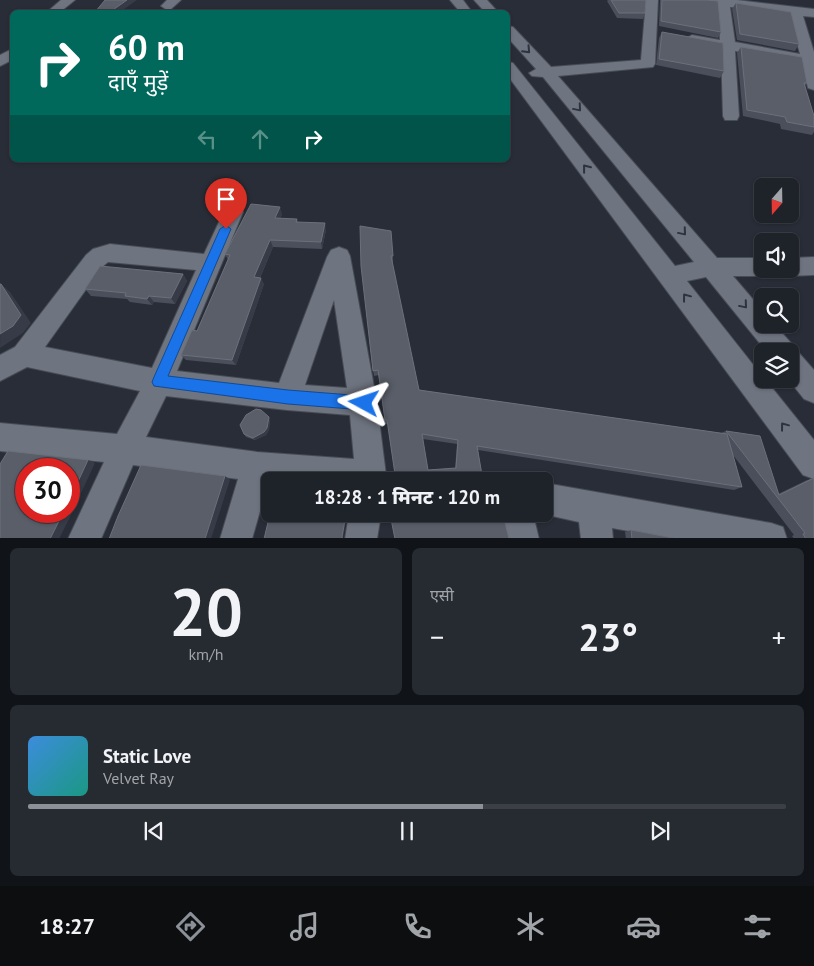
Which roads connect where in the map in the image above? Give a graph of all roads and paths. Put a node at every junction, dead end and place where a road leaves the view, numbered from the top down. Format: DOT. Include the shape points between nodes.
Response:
graph roads {
  1 [pos="69,0"];
  2 [pos="81,0"];
  3 [pos="456,0"];
  4 [pos="480,0"];
  5 [pos="652,0"];
  6 [pos="706,0"];
  7 [pos="723,2"];
  8 [pos="56,10"];
  9 [pos="70,10"];
  10 [pos="464,10"];
  11 [pos="490,10"];
  12 [pos="795,11"];
  13 [pos="814,13"];
  14 [pos="510,32"];
  15 [pos="680,36"];
  16 [pos="728,45"];
  17 [pos="812,60"];
  18 [pos="546,71"];
  19 [pos="510,74"];
  20 [pos="814,85"];
  21 [pos="731,116"];
  22 [pos="233,212"];
  23 [pos="211,263"];
  24 [pos="814,266"];
  25 [pos="712,267"];
  26 [pos="754,267"];
  27 [pos="799,267"];
  28 [pos="669,276"];
  29 [pos="775,343"];
  30 [pos="24,355"];
  31 [pos="0,369"];
  32 [pos="799,372"];
  33 [pos="159,382"];
  34 [pos="814,390"];
  35 [pos="288,397"];
  36 [pos="364,403"];
  37 [pos="0,437"];
  38 [pos="125,449"];
  39 [pos="814,464"];
  40 [pos="257,467"];
  41 [pos="308,472"];
  42 [pos="370,472"];
  43 [pos="553,503"];
  44 [pos="364,522"];
  45 [pos="518,522"];
  46 [pos="595,524"];
  47 [pos="84,538"];
  48 [pos="236,538"];
  49 [pos="361,538"];
  50 [pos="523,538"];
  51 [pos="771,538"];
  1 -- 8 [label="street"];
  2 -- 9 [label="street"];
  3 -- 10 [label="street"];
  4 -- 11 [label="street"];
  5 -- 18 [label="street" via="656,32 648,64"];
  6 -- 7 [label="street"];
  7 -- 12 [label="street"];
  7 -- 16 [label="street"];
  12 -- 13 [label="street"];
  12 -- 17 [label="street"];
  14 -- 18 [label="street, one-way"];
  15 -- 16 [label="street"];
  16 -- 17 [label="street"];
  16 -- 21 [label="street"];
  17 -- 20 [label="street"];
  18 -- 19 [label="street"];
  18 -- 25 [label="street, one-way"];
  28 -- 19 [label="street, one-way"];
  22 -- 23 [label="street"];
  23 -- 30 [label="street" via="110,253 101,255"];
  23 -- 33 [label="street"];
  24 -- 27 [label="street"];
  25 -- 26 [label="street"];
  25 -- 28 [label="street"];
  25 -- 29 [label="street, one-way"];
  39 -- 28 [label="street, one-way"];
  30 -- 31 [label="street"];
  30 -- 33 [label="street"];
  32 -- 34 [label="street"];
  33 -- 35 [label="street"];
  33 -- 38 [label="street"];
  35 -- 36 [label="street"];
  35 -- 36 [label="street" via="339,256"];
  36 -- 42 [label="street"];
  37 -- 38 [label="street"];
  38 -- 40 [label="street"];
  38 -- 47 [label="street"];
  40 -- 41 [label="street"];
  40 -- 48 [label="street"];
  43 -- 46 [label="street"];
  44 -- 49 [label="street"];
  45 -- 50 [label="street"];
  46 -- 51 [label="street"];
}
